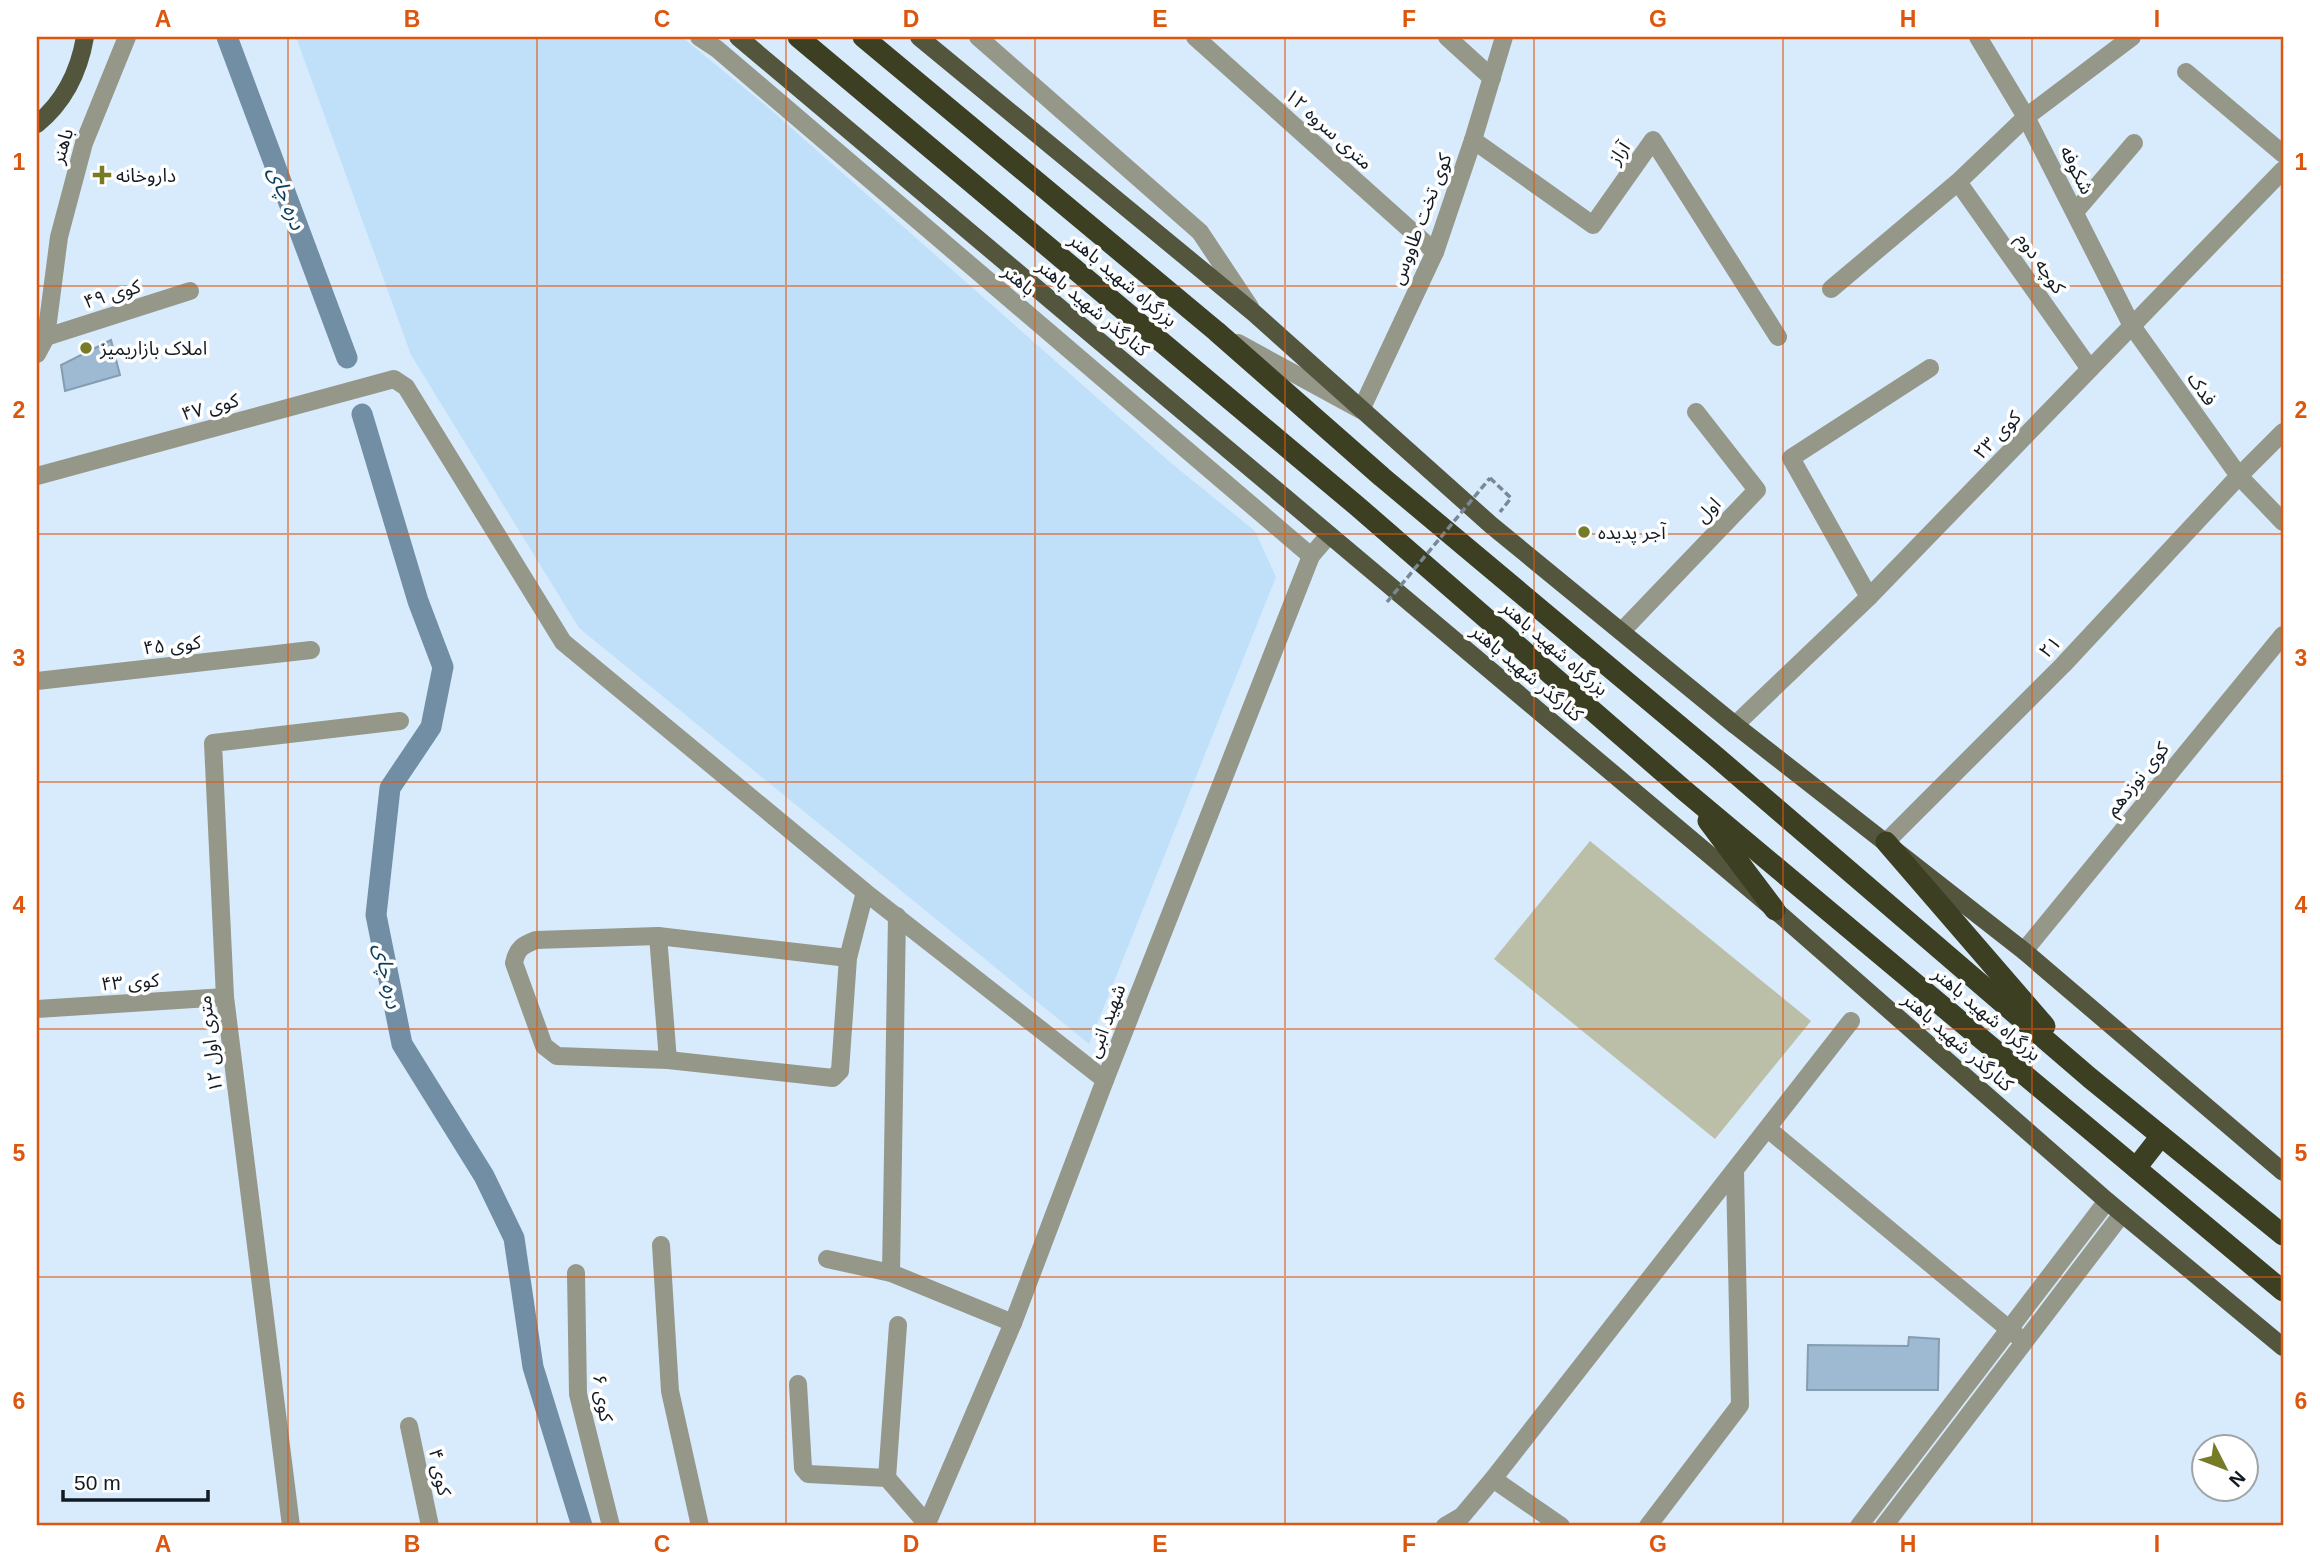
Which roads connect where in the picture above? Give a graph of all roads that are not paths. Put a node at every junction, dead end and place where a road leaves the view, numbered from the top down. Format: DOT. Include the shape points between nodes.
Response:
graph roads {
  1 [pos="85,37"];
  2 [pos="127,37"];
  3 [pos="699,37"];
  4 [pos="738,37"];
  5 [pos="798,37"];
  6 [pos="863,37"];
  7 [pos="919,37"];
  8 [pos="1195,37"];
  9 [pos="1447,37"];
  10 [pos="1504,37"];
  11 [pos="1978,37"];
  12 [pos="2132,37"];
  13 [pos="988,40"];
  14 [pos="2186,72"];
  15 [pos="1492,78"];
  16 [pos="2026,117"];
  17 [pos="37,125"];
  18 [pos="1474,140"];
  19 [pos="2134,143"];
  20 [pos="2283,154"];
  21 [pos="2283,170"];
  22 [pos="1958,182"];
  23 [pos="2074,212"];
  24 [pos="1435,252"];
  25 [pos="1831,289"];
  26 [pos="190,291"];
  27 [pos="1254,313"];
  28 [pos="2132,326"];
  29 [pos="1216,331"];
  30 [pos="46,337"];
  31 [pos="1778,337"];
  32 [pos="37,354"];
  33 [pos="1930,368"];
  34 [pos="2090,369"];
  35 [pos="1361,410"];
  36 [pos="1696,412"];
  37 [pos="2283,432"];
  38 [pos="37,476"];
  39 [pos="2239,476"];
  40 [pos="2283,522"];
  41 [pos="1329,535"];
  42 [pos="1311,556"];
  43 [pos="1868,597"];
  44 [pos="1622,631"];
  45 [pos="2283,635"];
  46 [pos="311,650"];
  47 [pos="37,681"];
  48 [pos="400,721"];
  49 [pos="1735,725"];
  50 [pos="1685,791"];
  51 [pos="1886,842"];
  52 [pos="865,892"];
  53 [pos="1775,910"];
  54 [pos="897,916"];
  55 [pos="659,936"];
  56 [pos="2024,950"];
  57 [pos="848,958"];
  58 [pos="225,996"];
  59 [pos="37,1009"];
  60 [pos="1851,1021"];
  61 [pos="668,1060"];
  62 [pos="2090,1078"];
  63 [pos="1105,1080"];
  64 [pos="1768,1129"];
  65 [pos="2161,1136"];
  66 [pos="2136,1168"];
  67 [pos="1735,1171"];
  68 [pos="2283,1172"];
  69 [pos="2107,1201"];
  70 [pos="2122,1214"];
  71 [pos="2283,1235"];
  72 [pos="661,1245"];
  73 [pos="827,1259"];
  74 [pos="576,1273"];
  75 [pos="891,1273"];
  76 [pos="2283,1291"];
  77 [pos="1013,1323"];
  78 [pos="898,1325"];
  79 [pos="2009,1329"];
  80 [pos="2025,1342"];
  81 [pos="2283,1347"];
  82 [pos="798,1384"];
  83 [pos="409,1426"];
  84 [pos="887,1478"];
  85 [pos="1493,1479"];
  86 [pos="927,1525"];
  87 [pos="291,1526"];
  88 [pos="430,1526"];
  89 [pos="611,1526"];
  90 [pos="700,1526"];
  91 [pos="1445,1526"];
  92 [pos="1561,1526"];
  93 [pos="1648,1526"];
  94 [pos="1859,1526"];
  95 [pos="1884,1526"];
  1 -- 17 [label="main road" via="63,99"];
  2 -- 30 [label="street, باهنر" via="76,170 58,237"];
  3 -- 42 [label="street, باهنر"];
  4 -- 41 [label="main road, کنارگذر شهید باهنر"];
  5 -- 50 [label="highway, بزرگراه شهید باهنر" via="1357,506"];
  6 -- 29 [label="highway, بزرگراه شهید باهنر"];
  7 -- 27 [label="main road"];
  8 -- 24 [label="street, ۱۲ متری سروه"];
  9 -- 15 [label="street"];
  10 -- 15 [label="street, کوی تخت طاووس"];
  11 -- 16 [label="street, شکوفه"];
  12 -- 16 [label="street"];
  13 -- 27 [label="street" via="1200,232"];
  14 -- 20 [label="street"];
  15 -- 18 [label="street, کوی تخت طاووس"];
  16 -- 22 [label="street"];
  16 -- 23 [label="street, شکوفه"];
  18 -- 24 [label="street, کوی تخت طاووس"];
  18 -- 31 [label="street, آراز" via="1593,225 1653,140"];
  19 -- 23 [label="street"];
  21 -- 28 [label="street, کوی ۲۳"];
  22 -- 25 [label="street"];
  22 -- 34 [label="street, کوچه دوم"];
  23 -- 28 [label="street, شکوفه"];
  24 -- 35 [label="street, کوی تخت طاووس"];
  26 -- 30 [label="street, کوی ۴۹"];
  27 -- 35 [label="main road"];
  28 -- 34 [label="street, کوی ۲۳"];
  28 -- 39 [label="street, فدک"];
  29 -- 35 [label="street"];
  29 -- 62 [label="highway, بزرگراه شهید باهنر"];
  30 -- 32 [label="street, باهنر"];
  33 -- 43 [label="street" via="1791,458"];
  34 -- 43 [label="street, کوی ۲۳"];
  35 -- 44 [label="main road" via="1491,525"];
  36 -- 44 [label="street, اول" via="1757,490"];
  37 -- 39 [label="street, ۲۱"];
  38 -- 52 [label="street, کوی ۴۷" via="394,379 406,387 563,642"];
  39 -- 40 [label="street, فدک"];
  39 -- 51 [label="street, ۲۱" via="2063,665"];
  41 -- 42 [label="street, شهید انبی"];
  41 -- 53 [label="main road, کنارگذر شهید باهنر"];
  42 -- 63 [label="street, شهید انبی"];
  43 -- 49 [label="street, کوی ۲۳"];
  44 -- 49 [label="main road"];
  45 -- 56 [label="street, کوی نوزدهم"];
  46 -- 47 [label="street, کوی ۴۵"];
  48 -- 58 [label="street, ۱۲ متری اول" via="213,743"];
  49 -- 51 [label="main road"];
  50 -- 53 [label="highway"];
  50 -- 66 [label="highway, بزرگراه شهید باهنر"];
  51 -- 56 [label="main road"];
  51 -- 62 [label="highway"];
  52 -- 54 [label="street"];
  52 -- 57 [label="street"];
  53 -- 69 [label="main road, کنارگذر شهید باهنر"];
  54 -- 63 [label="street"];
  54 -- 75 [label="street"];
  55 -- 57 [label="street"];
  55 -- 61 [label="street"];
  55 -- 61 [label="street" via="536,940 516,952 514,962 549,1052 556,1056"];
  56 -- 68 [label="main road"];
  57 -- 61 [label="street" via="841,1071 833,1078"];
  58 -- 59 [label="street, کوی ۴۳"];
  58 -- 87 [label="street, ۱۲ متری اول"];
  60 -- 64 [label="street"];
  62 -- 65 [label="highway, بزرگراه شهید باهنر"];
  63 -- 77 [label="street, شهید انبی"];
  64 -- 67 [label="street"];
  64 -- 79 [label="street"];
  65 -- 66 [label="highway"];
  65 -- 71 [label="highway, بزرگراه شهید باهنر"];
  66 -- 76 [label="highway, بزرگراه شهید باهنر"];
  67 -- 85 [label="street"];
  67 -- 93 [label="street" via="1740,1405"];
  69 -- 70 [label="main road, کنارگذر شهید باهنر"];
  69 -- 79 [label="street"];
  70 -- 80 [label="street"];
  70 -- 81 [label="main road, کنارگذر شهید باهنر"];
  72 -- 90 [label="street" via="670,1391"];
  73 -- 75 [label="street"];
  74 -- 89 [label="street, کوی ۶" via="578,1394"];
  75 -- 77 [label="street"];
  77 -- 86 [label="street, شهید انبی"];
  78 -- 84 [label="street"];
  79 -- 80 [label="street"];
  79 -- 94 [label="street"];
  80 -- 95 [label="street"];
  82 -- 84 [label="street" via="803,1468 808,1474"];
  83 -- 88 [label="street, کوی ۴"];
  84 -- 86 [label="street"];
  85 -- 91 [label="street" via="1462,1516"];
  85 -- 92 [label="street"];
}
